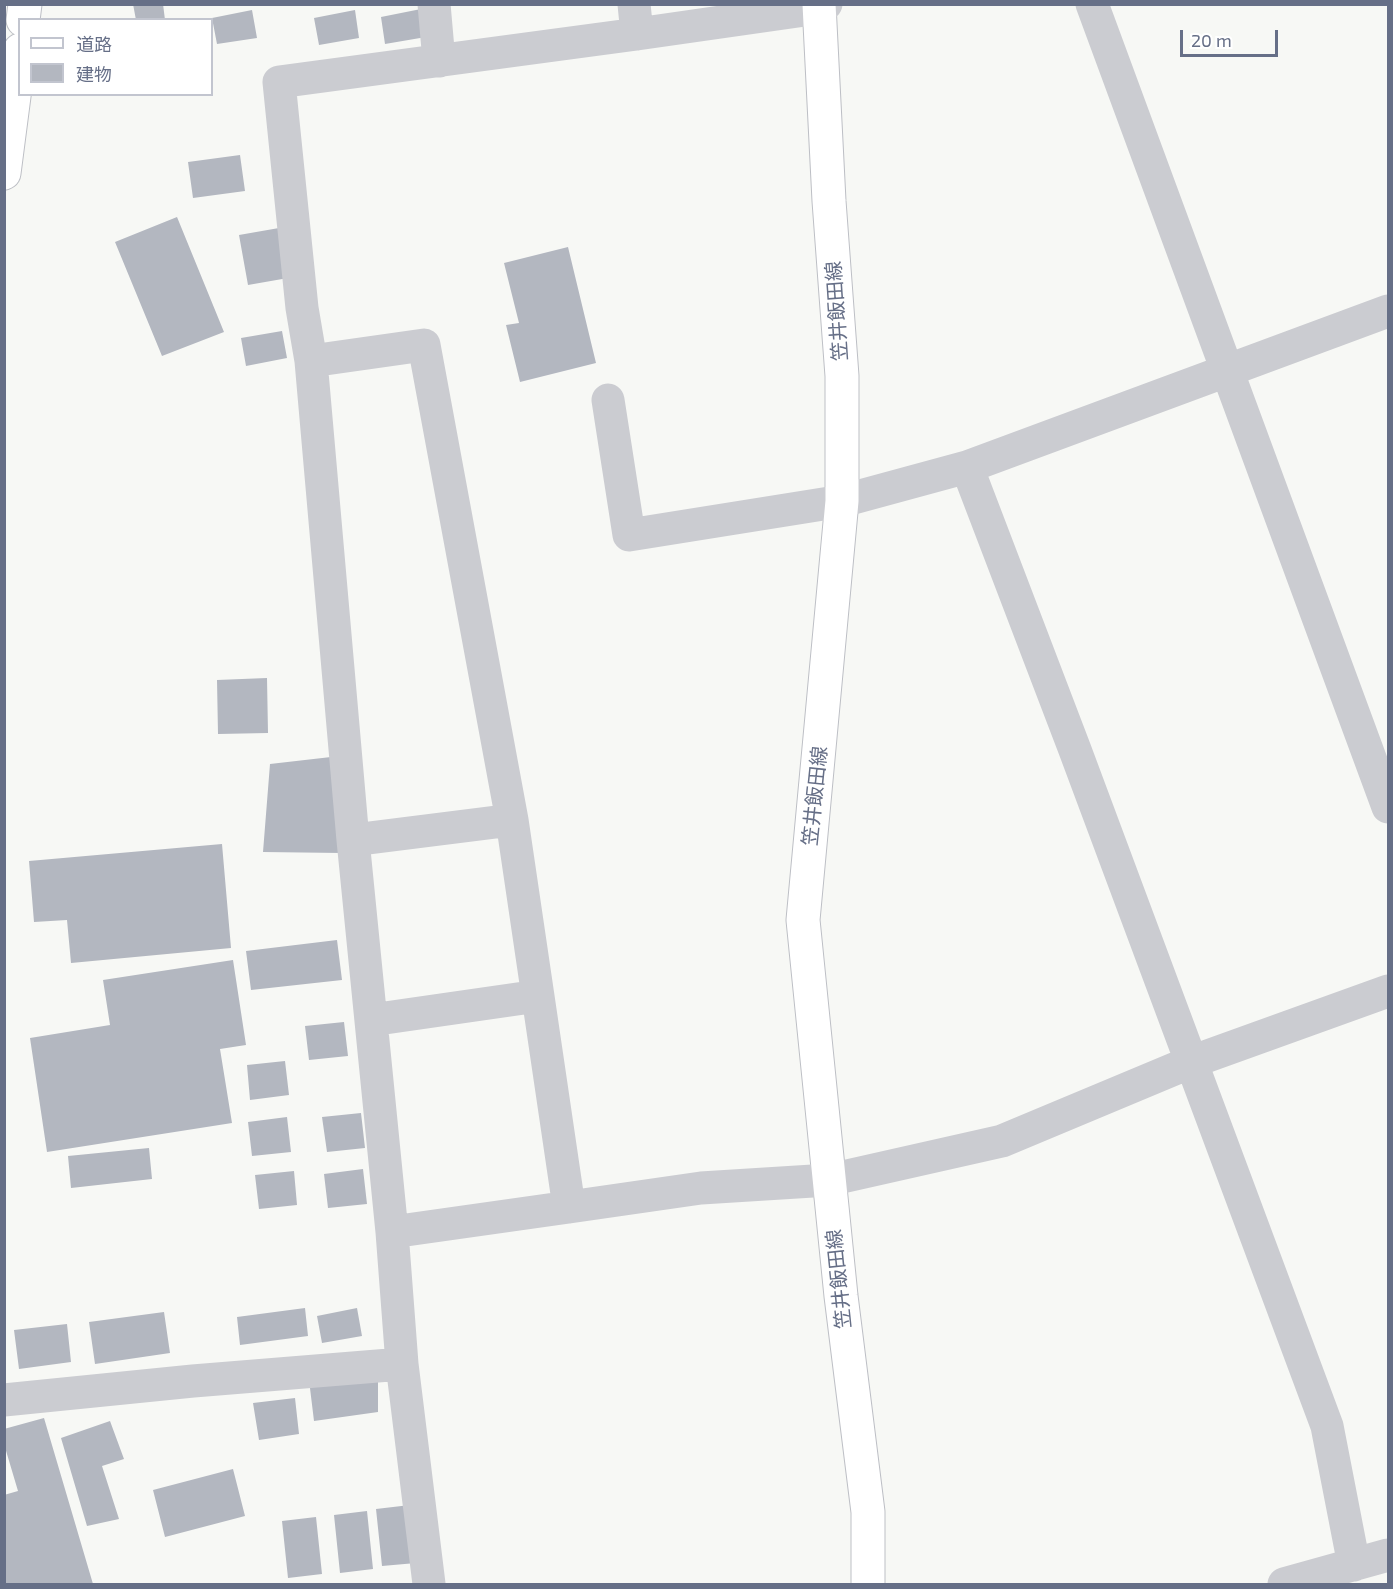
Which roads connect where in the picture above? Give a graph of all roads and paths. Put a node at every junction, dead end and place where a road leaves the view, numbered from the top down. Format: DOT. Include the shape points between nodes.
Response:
graph roads {
  1 [pos="434,4"];
  2 [pos="1092,4"];
  3 [pos="821,6"];
  4 [pos="635,19"];
  5 [pos="438,61"];
  6 [pos="18,65"];
  7 [pos="4,172"];
  8 [pos="1389,310"];
  9 [pos="310,361"];
  10 [pos="1229,369"];
  11 [pos="608,400"];
  12 [pos="967,467"];
  13 [pos="842,501"];
  14 [pos="1389,807"];
  15 [pos="512,820"];
  16 [pos="353,840"];
  17 [pos="1389,991"];
  18 [pos="538,996"];
  19 [pos="371,1020"];
  20 [pos="1191,1062"];
  21 [pos="829,1180"];
  22 [pos="569,1207"];
  23 [pos="392,1232"];
  24 [pos="402,1364"];
  25 [pos="4,1400"];
  26 [pos="1389,1556"];
  27 [pos="1353,1564"];
  28 [pos="429,1584"];
  29 [pos="868,1584"];
  30 [pos="1284,1584"];
  1 -- 5 [label="street"];
  2 -- 10 [label="street"];
  3 -- 4 [label="street"];
  3 -- 13 [label="main road, 笠井飯田線" via="829,201 842,376"];
  4 -- 5 [label="street"];
  5 -- 9 [label="street" via="279,82"];
  6 -- 7 [label="main road"];
  8 -- 10 [label="street"];
  9 -- 15 [label="street" via="424,345"];
  9 -- 16 [label="street"];
  10 -- 12 [label="street"];
  10 -- 14 [label="street"];
  11 -- 13 [label="street" via="629,535"];
  12 -- 13 [label="street"];
  12 -- 20 [label="street"];
  13 -- 21 [label="main road, 笠井飯田線" via="803,920"];
  15 -- 16 [label="street"];
  15 -- 18 [label="street"];
  16 -- 19 [label="street"];
  17 -- 20 [label="street"];
  18 -- 19 [label="street"];
  18 -- 22 [label="street"];
  19 -- 23 [label="street"];
  20 -- 21 [label="street" via="1002,1141"];
  20 -- 27 [label="street" via="1327,1426"];
  21 -- 22 [label="street" via="701,1188"];
  21 -- 29 [label="main road, 笠井飯田線" via="868,1512"];
  22 -- 23 [label="street"];
  23 -- 24 [label="street"];
  24 -- 25 [label="street"];
  24 -- 28 [label="street"];
  26 -- 27 [label="street"];
  27 -- 30 [label="street"];
}
